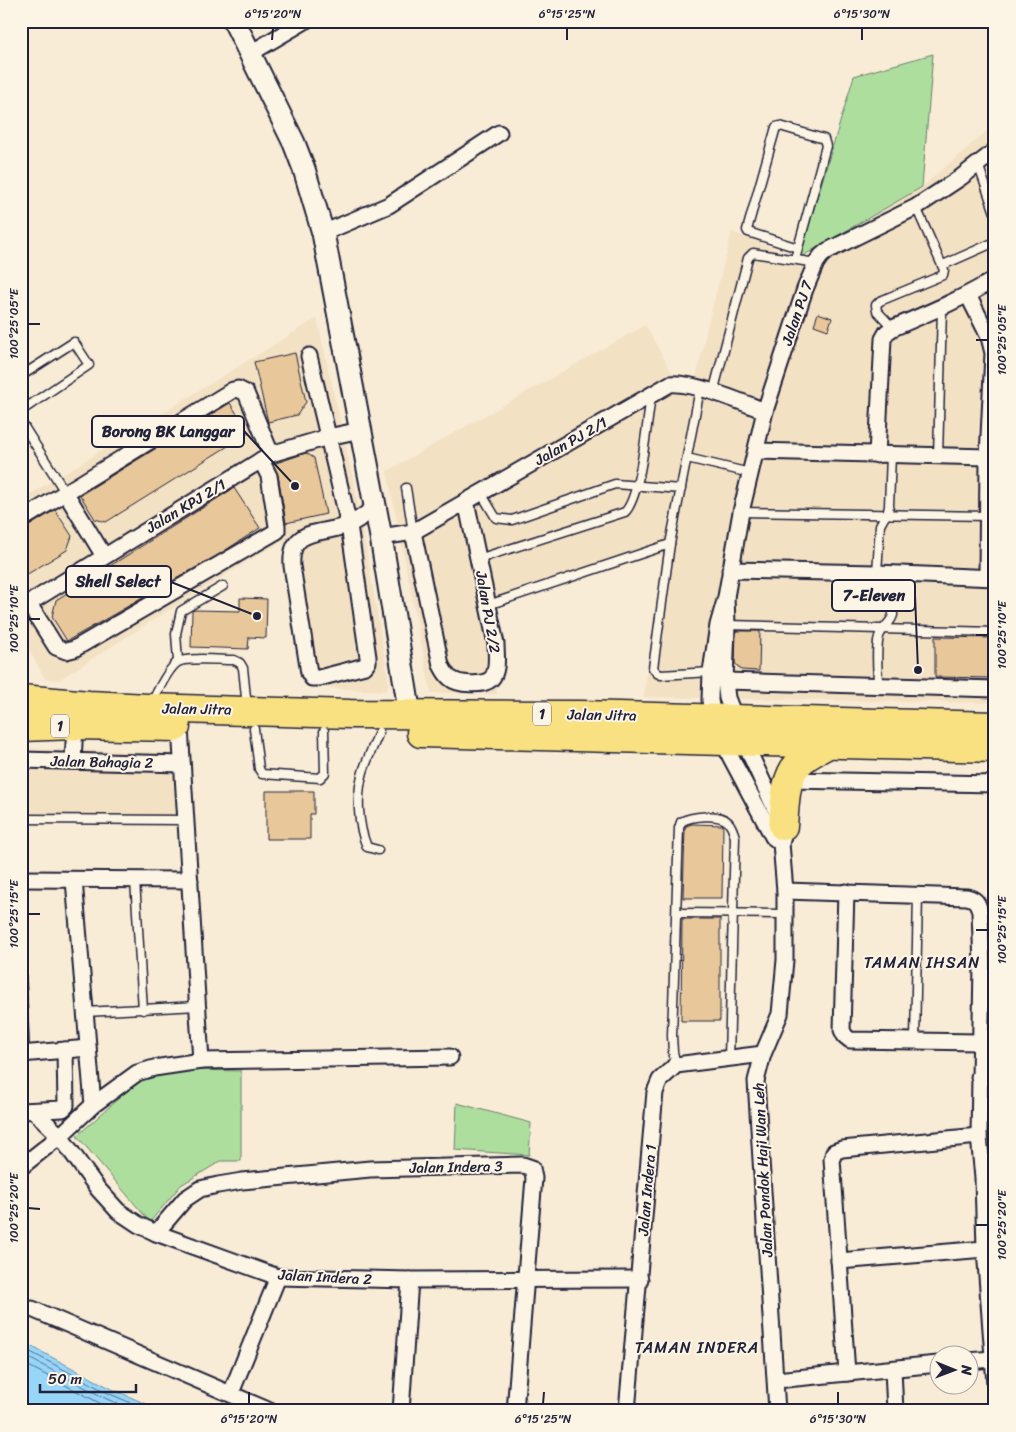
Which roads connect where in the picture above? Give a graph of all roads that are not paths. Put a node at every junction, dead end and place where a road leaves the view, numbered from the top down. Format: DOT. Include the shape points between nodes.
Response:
graph roads {
  1 [pos="234,21"];
  2 [pos="304,21"];
  3 [pos="249,54"];
  4 [pos="499,133"];
  5 [pos="995,151"];
  6 [pos="978,164"];
  7 [pos="916,207"];
  8 [pos="995,213"];
  9 [pos="324,233"];
  10 [pos="995,242"];
  11 [pos="798,248"];
  12 [pos="795,259"];
  13 [pos="816,263"];
  14 [pos="943,265"];
  15 [pos="995,279"];
  16 [pos="968,295"];
  17 [pos="942,308"];
  18 [pos="893,328"];
  19 [pos="309,356"];
  20 [pos="993,364"];
  21 [pos="21,376"];
  22 [pos="706,391"];
  23 [pos="651,394"];
  24 [pos="21,411"];
  25 [pos="765,411"];
  26 [pos="21,422"];
  27 [pos="361,430"];
  28 [pos="328,437"];
  29 [pos="756,451"];
  30 [pos="884,455"];
  31 [pos="266,457"];
  32 [pos="938,457"];
  33 [pos="991,457"];
  34 [pos="687,458"];
  35 [pos="750,473"];
  36 [pos="637,485"];
  37 [pos="406,488"];
  38 [pos="681,489"];
  39 [pos="65,492"];
  40 [pos="481,493"];
  41 [pos="466,501"];
  42 [pos="376,508"];
  43 [pos="740,512"];
  44 [pos="885,515"];
  45 [pos="988,516"];
  46 [pos="21,520"];
  47 [pos="349,525"];
  48 [pos="413,532"];
  49 [pos="381,537"];
  50 [pos="670,544"];
  51 [pos="104,556"];
  52 [pos="478,559"];
  53 [pos="730,570"];
  54 [pos="884,573"];
  55 [pos="991,578"];
  56 [pos="223,586"];
  57 [pos="726,597"];
  58 [pos="488,605"];
  59 [pos="25,606"];
  60 [pos="727,625"];
  61 [pos="883,629"];
  62 [pos="995,632"];
  63 [pos="178,661"];
  64 [pos="711,672"];
  65 [pos="726,681"];
  66 [pos="878,685"];
  67 [pos="995,689"];
  68 [pos="21,698"];
  69 [pos="148,708"];
  70 [pos="410,715"];
  71 [pos="87,719"];
  72 [pos="251,720"];
  73 [pos="995,726"];
  74 [pos="21,727"];
  75 [pos="180,727"];
  76 [pos="729,729"];
  77 [pos="324,731"];
  78 [pos="379,732"];
  79 [pos="828,744"];
  80 [pos="995,748"];
  81 [pos="21,760"];
  82 [pos="73,761"];
  83 [pos="182,764"];
  84 [pos="790,780"];
  85 [pos="995,784"];
  86 [pos="21,819"];
  87 [pos="186,820"];
  88 [pos="782,834"];
  89 [pos="378,850"];
  90 [pos="21,880"];
  91 [pos="74,880"];
  92 [pos="134,880"];
  93 [pos="190,880"];
  94 [pos="785,890"];
  95 [pos="846,892"];
  96 [pos="918,894"];
  97 [pos="732,912"];
  98 [pos="677,913"];
  99 [pos="784,914"];
  100 [pos="988,965"];
  101 [pos="21,971"];
  102 [pos="198,1006"];
  103 [pos="143,1010"];
  104 [pos="85,1012"];
  105 [pos="915,1040"];
  106 [pos="979,1042"];
  107 [pos="88,1048"];
  108 [pos="65,1050"];
  109 [pos="23,1054"];
  110 [pos="763,1054"];
  111 [pos="450,1057"];
  112 [pos="729,1058"];
  113 [pos="201,1061"];
  114 [pos="676,1064"];
  115 [pos="979,1077"];
  116 [pos="995,1078"];
  117 [pos="93,1105"];
  118 [pos="28,1111"];
  119 [pos="60,1136"];
  120 [pos="979,1136"];
  121 [pos="21,1167"];
  122 [pos="989,1179"];
  123 [pos="156,1233"];
  124 [pos="985,1249"];
  125 [pos="839,1261"];
  126 [pos="278,1277"];
  127 [pos="526,1279"];
  128 [pos="410,1280"];
  129 [pos="640,1280"];
  130 [pos="32,1309"];
  131 [pos="992,1359"];
  132 [pos="978,1360"];
  133 [pos="928,1365"];
  134 [pos="893,1369"];
  135 [pos="847,1373"];
  136 [pos="776,1380"];
  137 [pos="995,1384"];
  138 [pos="231,1393"];
  139 [pos="270,1411"];
  140 [pos="401,1411"];
  141 [pos="515,1411"];
  142 [pos="627,1411"];
  143 [pos="778,1411"];
  144 [pos="895,1411"];
  1 -- 3 [label="main road"];
  2 -- 3 [label="street"];
  3 -- 9 [label="main road" via="294,143"];
  4 -- 9 [label="street" via="389,205"];
  5 -- 6 [label="street, Jalan PJ 7"];
  6 -- 7 [label="street, Jalan PJ 7"];
  6 -- 8 [label="lane"];
  7 -- 13 [label="street, Jalan PJ 7" via="834,247"];
  7 -- 14 [label="lane"];
  9 -- 27 [label="main road"];
  10 -- 14 [label="lane"];
  11 -- 11 [label="lane" via="826,146 824,138 780,126 776,127 747,230"];
  11 -- 12 [label="lane"];
  12 -- 13 [label="lane"];
  12 -- 22 [label="lane" via="753,253 748,258"];
  13 -- 25 [label="street, Jalan PJ 7"];
  14 -- 18 [label="lane" via="943,275 876,305 877,311"];
  15 -- 16 [label="street"];
  16 -- 17 [label="street"];
  16 -- 20 [label="street" via="989,337"];
  17 -- 18 [label="street"];
  17 -- 32 [label="lane"];
  18 -- 30 [label="street" via="883,339"];
  19 -- 28 [label="street"];
  20 -- 33 [label="street"];
  21 -- 24 [label="lane" via="74,342 89,366"];
  22 -- 23 [label="street, Jalan PJ 2/1" via="678,383"];
  22 -- 25 [label="street, Jalan PJ 2/1"];
  22 -- 34 [label="lane"];
  23 -- 36 [label="lane"];
  23 -- 40 [label="street, Jalan PJ 2/1"];
  25 -- 29 [label="street, Jalan PJ 7"];
  26 -- 39 [label="lane"];
  27 -- 28 [label="street, Jalan KPJ 2/1"];
  27 -- 42 [label="main road"];
  28 -- 31 [label="street, Jalan KPJ 2/1"];
  28 -- 47 [label="street"];
  29 -- 30 [label="street"];
  29 -- 35 [label="street, Jalan PJ 7"];
  30 -- 32 [label="street"];
  30 -- 44 [label="lane" via="889,506"];
  31 -- 39 [label="street" via="246,393 238,389"];
  31 -- 51 [label="street, Jalan KPJ 2/1"];
  31 -- 59 [label="street" via="277,531 74,649 66,651 56,647"];
  32 -- 33 [label="street"];
  33 -- 45 [label="street"];
  34 -- 35 [label="lane"];
  34 -- 38 [label="lane"];
  35 -- 43 [label="street, Jalan PJ 7"];
  36 -- 38 [label="lane"];
  36 -- 40 [label="lane" via="611,486 512,520 496,518"];
  36 -- 52 [label="lane" via="632,503 625,512"];
  37 -- 48 [label="lane"];
  38 -- 50 [label="lane"];
  39 -- 46 [label="street"];
  39 -- 51 [label="street"];
  40 -- 41 [label="street, Jalan PJ 2/1"];
  41 -- 48 [label="street, Jalan PJ 2/1"];
  41 -- 52 [label="street, Jalan PJ 2/2"];
  42 -- 47 [label="street"];
  42 -- 49 [label="main road"];
  43 -- 44 [label="lane"];
  43 -- 53 [label="street, Jalan PJ 7"];
  44 -- 45 [label="lane"];
  44 -- 54 [label="lane" via="880,525"];
  45 -- 55 [label="street"];
  47 -- 47 [label="street" via="368,662 365,666 312,678 308,674 292,566 293,548 302,537"];
  48 -- 49 [label="street, Jalan PJ 2/1"];
  48 -- 58 [label="street, Jalan PJ 2/2" via="441,665 450,678 462,684 484,683 493,674 496,644"];
  49 -- 70 [label="main road"];
  50 -- 58 [label="lane"];
  50 -- 64 [label="lane" via="653,668 661,675"];
  51 -- 59 [label="street, Jalan KPJ 2/1"];
  52 -- 58 [label="street, Jalan PJ 2/2"];
  53 -- 54 [label="street"];
  53 -- 57 [label="street, Jalan PJ 7"];
  54 -- 55 [label="street"];
  54 -- 61 [label="lane" via="893,615"];
  56 -- 63 [label="lane" via="181,611 176,634"];
  57 -- 60 [label="street"];
  57 -- 64 [label="street"];
  60 -- 61 [label="lane"];
  60 -- 65 [label="street"];
  61 -- 62 [label="lane"];
  61 -- 66 [label="lane" via="878,640"];
  63 -- 69 [label="lane"];
  63 -- 72 [label="lane" via="234,660 240,663"];
  64 -- 76 [label="street" via="710,700"];
  65 -- 66 [label="street"];
  65 -- 76 [label="street"];
  66 -- 67 [label="street"];
  68 -- 71 [label="highway, 1"];
  69 -- 71 [label="highway, Jalan Jitra / 1"];
  69 -- 72 [label="highway, Jalan Jitra / 1"];
  70 -- 72 [label="highway, Jalan Jitra / 1"];
  70 -- 76 [label="highway, Jalan Jitra / 1" via="581,714"];
  71 -- 74 [label="highway, 1"];
  71 -- 75 [label="highway, Jalan Jitra / 1"];
  71 -- 82 [label="street"];
  72 -- 75 [label="highway, Jalan Jitra / 1"];
  72 -- 77 [label="highway, Jalan Jitra / 1"];
  72 -- 77 [label="lane" via="259,770 267,775 320,778 326,773"];
  73 -- 76 [label="highway, Jalan Jitra / 1"];
  75 -- 83 [label="street"];
  76 -- 78 [label="highway, Jalan Jitra / 1"];
  76 -- 79 [label="highway, Jalan Jitra / 1"];
  76 -- 88 [label="street, Jalan Pondok Haji Wan Leh"];
  76 -- 88 [label="street" via="773,838"];
  77 -- 78 [label="highway, Jalan Jitra / 1"];
  78 -- 89 [label="lane" via="363,772 360,790 362,834 367,847"];
  79 -- 80 [label="highway, Jalan Jitra / 1"];
  79 -- 84 [label="highway" via="798,764"];
  81 -- 82 [label="street, Jalan Bahagia 2"];
  82 -- 83 [label="street, Jalan Bahagia 2"];
  83 -- 87 [label="street"];
  84 -- 85 [label="street"];
  84 -- 88 [label="highway"];
  86 -- 87 [label="lane"];
  87 -- 93 [label="street"];
  88 -- 94 [label="street, Jalan Pondok Haji Wan Leh"];
  90 -- 91 [label="street"];
  91 -- 92 [label="street"];
  91 -- 104 [label="street"];
  92 -- 93 [label="street"];
  92 -- 103 [label="lane"];
  93 -- 102 [label="street"];
  94 -- 95 [label="street"];
  94 -- 99 [label="street, Jalan Pondok Haji Wan Leh"];
  95 -- 96 [label="street"];
  95 -- 105 [label="street" via="842,1030 850,1040"];
  96 -- 100 [label="street" via="968,897 978,904"];
  96 -- 105 [label="lane"];
  97 -- 98 [label="lane"];
  97 -- 98 [label="lane" via="735,837 732,827 728,820 694,816 681,822 679,828"];
  97 -- 99 [label="lane"];
  97 -- 112 [label="lane"];
  98 -- 114 [label="lane" via="672,1036"];
  99 -- 110 [label="street, Jalan Pondok Haji Wan Leh" via="780,1014"];
  100 -- 106 [label="street"];
  101 -- 109 [label="lane"];
  102 -- 103 [label="lane"];
  102 -- 113 [label="street"];
  103 -- 104 [label="lane"];
  104 -- 107 [label="street"];
  105 -- 106 [label="street"];
  106 -- 115 [label="street"];
  107 -- 108 [label="street"];
  107 -- 117 [label="street"];
  108 -- 109 [label="street"];
  108 -- 118 [label="street" via="66,1106 63,1109"];
  110 -- 112 [label="street"];
  110 -- 136 [label="street, Jalan Pondok Haji Wan Leh" via="756,1081"];
  111 -- 113 [label="street"];
  112 -- 114 [label="street"];
  113 -- 117 [label="street" via="137,1072"];
  114 -- 129 [label="street, Jalan Indera 1" via="660,1080 655,1092"];
  115 -- 116 [label="street"];
  115 -- 120 [label="street"];
  117 -- 119 [label="street"];
  118 -- 119 [label="street, Jalan Indera 2"];
  119 -- 121 [label="street"];
  119 -- 123 [label="street, Jalan Indera 2" via="118,1211"];
  120 -- 122 [label="street"];
  120 -- 125 [label="street" via="834,1152"];
  122 -- 124 [label="street"];
  123 -- 126 [label="street, Jalan Indera 2"];
  123 -- 127 [label="street, Jalan Indera 3" via="185,1199 200,1189 218,1185 370,1169 523,1166 532,1168 534,1178"];
  124 -- 125 [label="street"];
  124 -- 131 [label="street"];
  125 -- 135 [label="street"];
  126 -- 128 [label="street, Jalan Indera 2"];
  126 -- 138 [label="street"];
  127 -- 128 [label="street, Jalan Indera 2"];
  127 -- 129 [label="street, Jalan Indera 2"];
  127 -- 141 [label="street, Jalan Indera 3"];
  128 -- 140 [label="street"];
  129 -- 142 [label="street, Jalan Indera 1"];
  130 -- 138 [label="street"];
  131 -- 132 [label="street"];
  131 -- 137 [label="street"];
  133 -- 134 [label="street"];
  134 -- 135 [label="street"];
  134 -- 144 [label="street"];
  135 -- 136 [label="street"];
  136 -- 143 [label="street, Jalan Pondok Haji Wan Leh"];
  138 -- 139 [label="street"];
}
